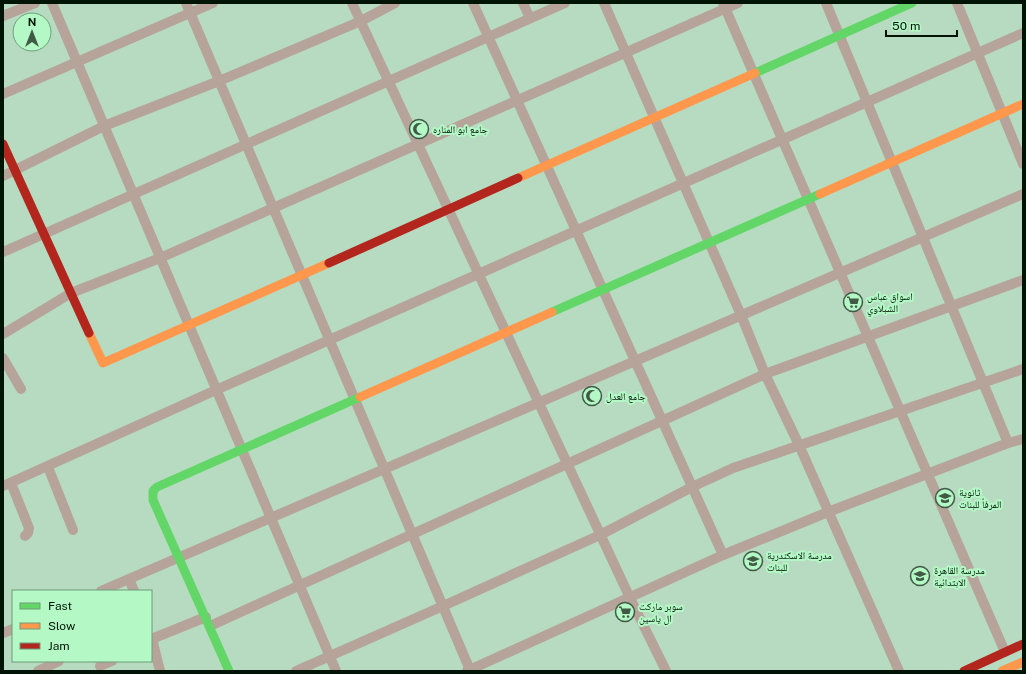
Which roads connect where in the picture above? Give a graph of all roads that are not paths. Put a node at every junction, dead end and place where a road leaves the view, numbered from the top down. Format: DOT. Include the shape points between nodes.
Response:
graph roads {
  1 [pos="35,3"];
  2 [pos="52,3"];
  3 [pos="186,3"];
  4 [pos="213,3"];
  5 [pos="352,3"];
  6 [pos="395,3"];
  7 [pos="474,3"];
  8 [pos="523,3"];
  9 [pos="565,3"];
  10 [pos="604,3"];
  11 [pos="738,3"];
  12 [pos="826,3"];
  13 [pos="912,3"];
  14 [pos="957,3"];
  15 [pos="724,6"];
  16 [pos="190,13"];
  17 [pos="3,16"];
  18 [pos="530,18"];
  19 [pos="361,21"];
  20 [pos="1023,33"];
  21 [pos="839,36"];
  22 [pos="489,37"];
  23 [pos="626,53"];
  24 [pos="978,53"];
  25 [pos="77,63"];
  26 [pos="753,74"];
  27 [pos="219,81"];
  28 [pos="389,81"];
  29 [pos="3,94"];
  30 [pos="518,100"];
  31 [pos="867,102"];
  32 [pos="1023,104"];
  33 [pos="1002,113"];
  34 [pos="654,118"];
  35 [pos="104,126"];
  36 [pos="782,140"];
  37 [pos="3,144"];
  38 [pos="246,144"];
  39 [pos="418,144"];
  40 [pos="892,162"];
  41 [pos="1023,164"];
  42 [pos="547,165"];
  43 [pos="15,170"];
  44 [pos="3,176"];
  45 [pos="683,183"];
  46 [pos="133,194"];
  47 [pos="1023,194"];
  48 [pos="808,199"];
  49 [pos="273,208"];
  50 [pos="449,209"];
  51 [pos="577,231"];
  52 [pos="44,234"];
  53 [pos="922,237"];
  54 [pos="710,243"];
  55 [pos="3,252"];
  56 [pos="160,258"];
  57 [pos="840,273"];
  58 [pos="479,274"];
  59 [pos="302,275"];
  60 [pos="1023,280"];
  61 [pos="603,290"];
  62 [pos="71,293"];
  63 [pos="951,306"];
  64 [pos="741,315"];
  65 [pos="189,325"];
  66 [pos="506,333"];
  67 [pos="3,334"];
  68 [pos="868,337"];
  69 [pos="329,340"];
  70 [pos="3,358"];
  71 [pos="635,361"];
  72 [pos="1023,369"];
  73 [pos="765,374"];
  74 [pos="983,383"];
  75 [pos="21,388"];
  76 [pos="216,390"];
  77 [pos="355,400"];
  78 [pos="538,402"];
  79 [pos="900,411"];
  80 [pos="663,421"];
  81 [pos="1023,439"];
  82 [pos="1008,443"];
  83 [pos="799,445"];
  84 [pos="242,450"];
  85 [pos="567,464"];
  86 [pos="48,467"];
  87 [pos="384,469"];
  88 [pos="927,475"];
  89 [pos="7,484"];
  90 [pos="692,487"];
  91 [pos="828,512"];
  92 [pos="271,518"];
  93 [pos="73,530"];
  94 [pos="412,534"];
  95 [pos="600,535"];
  96 [pos="25,536"];
  97 [pos="723,555"];
  98 [pos="179,557"];
  99 [pos="129,579"];
  100 [pos="300,585"];
  101 [pos="103,590"];
  102 [pos="134,590"];
  103 [pos="630,598"];
  104 [pos="443,606"];
  105 [pos="208,622"];
  106 [pos="152,639"];
  107 [pos="1023,644"];
  108 [pos="1005,652"];
  109 [pos="330,656"];
  110 [pos="57,662"];
  111 [pos="110,662"];
  112 [pos="1023,662"];
  113 [pos="100,666"];
  114 [pos="468,670"];
  115 [pos="1008,670"];
  116 [pos="38,671"];
  117 [pos="160,671"];
  118 [pos="229,671"];
  119 [pos="296,671"];
  120 [pos="336,671"];
  121 [pos="666,671"];
  122 [pos="899,671"];
  123 [pos="964,671"];
  1 -- 17 [label="street"];
  2 -- 25 [label="street"];
  3 -- 16 [label="street"];
  4 -- 16 [label="street"];
  5 -- 19 [label="street"];
  6 -- 19 [label="street"];
  7 -- 22 [label="street"];
  8 -- 18 [label="street"];
  9 -- 18 [label="street"];
  10 -- 23 [label="street"];
  11 -- 15 [label="street"];
  12 -- 21 [label="street"];
  13 -- 21 [label="street"];
  14 -- 24 [label="street"];
  15 -- 23 [label="street"];
  15 -- 26 [label="street"];
  16 -- 25 [label="street"];
  16 -- 27 [label="street"];
  18 -- 22 [label="street"];
  19 -- 27 [label="street"];
  19 -- 28 [label="street"];
  20 -- 24 [label="street"];
  21 -- 26 [label="street"];
  21 -- 31 [label="street"];
  22 -- 28 [label="street"];
  22 -- 30 [label="street"];
  23 -- 30 [label="street"];
  23 -- 34 [label="street"];
  24 -- 31 [label="street"];
  24 -- 33 [label="street"];
  25 -- 29 [label="street"];
  25 -- 35 [label="street"];
  26 -- 34 [label="street"];
  26 -- 36 [label="street"];
  27 -- 35 [label="street"];
  27 -- 38 [label="street"];
  28 -- 38 [label="street"];
  28 -- 39 [label="street"];
  30 -- 39 [label="street"];
  30 -- 42 [label="street"];
  31 -- 36 [label="street"];
  31 -- 40 [label="street"];
  32 -- 33 [label="street"];
  33 -- 40 [label="street"];
  33 -- 41 [label="street"];
  34 -- 42 [label="street"];
  34 -- 45 [label="street"];
  35 -- 43 [label="street"];
  35 -- 46 [label="street"];
  36 -- 45 [label="street"];
  36 -- 48 [label="street"];
  37 -- 43 [label="street"];
  38 -- 46 [label="street"];
  38 -- 49 [label="street"];
  39 -- 49 [label="street"];
  39 -- 50 [label="street"];
  40 -- 48 [label="street"];
  40 -- 53 [label="street"];
  42 -- 50 [label="street"];
  42 -- 51 [label="street"];
  43 -- 44 [label="street"];
  43 -- 52 [label="street"];
  45 -- 51 [label="street"];
  45 -- 54 [label="street"];
  46 -- 52 [label="street"];
  46 -- 56 [label="street"];
  47 -- 53 [label="street"];
  48 -- 54 [label="street"];
  48 -- 57 [label="street"];
  49 -- 56 [label="street"];
  49 -- 59 [label="street"];
  50 -- 58 [label="street"];
  50 -- 59 [label="street"];
  51 -- 58 [label="street"];
  51 -- 61 [label="street"];
  52 -- 55 [label="street"];
  52 -- 62 [label="street"];
  53 -- 57 [label="street"];
  53 -- 63 [label="street"];
  54 -- 61 [label="street"];
  54 -- 64 [label="street"];
  56 -- 62 [label="street"];
  56 -- 65 [label="street"];
  57 -- 64 [label="street"];
  57 -- 68 [label="street"];
  58 -- 66 [label="street"];
  58 -- 69 [label="street"];
  59 -- 65 [label="street"];
  59 -- 69 [label="street"];
  60 -- 63 [label="street"];
  61 -- 66 [label="street"];
  61 -- 71 [label="street"];
  62 -- 65 [label="street" via="103,363"];
  62 -- 67 [label="street"];
  63 -- 68 [label="street"];
  63 -- 74 [label="street"];
  64 -- 71 [label="street"];
  64 -- 73 [label="street"];
  65 -- 76 [label="street"];
  66 -- 77 [label="street"];
  66 -- 78 [label="street"];
  68 -- 73 [label="street"];
  68 -- 79 [label="street"];
  69 -- 76 [label="street"];
  69 -- 77 [label="street"];
  70 -- 75 [label="street"];
  71 -- 78 [label="street"];
  71 -- 80 [label="street"];
  72 -- 74 [label="street"];
  73 -- 80 [label="street"];
  73 -- 83 [label="street"];
  74 -- 79 [label="street"];
  74 -- 82 [label="street"];
  76 -- 84 [label="street"];
  76 -- 86 [label="street"];
  77 -- 84 [label="street"];
  77 -- 87 [label="street"];
  78 -- 85 [label="street"];
  78 -- 87 [label="street"];
  79 -- 83 [label="street"];
  79 -- 88 [label="street"];
  80 -- 85 [label="street"];
  80 -- 90 [label="street"];
  81 -- 82 [label="street"];
  82 -- 88 [label="street"];
  83 -- 90 [label="street" via="733,468"];
  83 -- 91 [label="street"];
  84 -- 92 [label="street"];
  84 -- 98 [label="street" via="157,487 153,492 153,500"];
  85 -- 94 [label="street"];
  85 -- 95 [label="street"];
  86 -- 89 [label="street"];
  86 -- 93 [label="street"];
  87 -- 92 [label="street"];
  87 -- 94 [label="street"];
  88 -- 91 [label="street"];
  88 -- 108 [label="street"];
  89 -- 96 [label="street" via="30,528"];
  90 -- 95 [label="street"];
  90 -- 97 [label="street"];
  91 -- 97 [label="street"];
  91 -- 122 [label="street"];
  92 -- 98 [label="street"];
  92 -- 100 [label="street"];
  94 -- 100 [label="street"];
  94 -- 104 [label="street"];
  95 -- 103 [label="street"];
  95 -- 104 [label="street"];
  97 -- 103 [label="street"];
  98 -- 99 [label="street"];
  98 -- 105 [label="street"];
  99 -- 101 [label="street"];
  99 -- 102 [label="street"];
  100 -- 105 [label="street"];
  100 -- 109 [label="street"];
  103 -- 114 [label="street"];
  103 -- 121 [label="street"];
  104 -- 109 [label="street"];
  104 -- 114 [label="street"];
  105 -- 106 [label="street"];
  105 -- 118 [label="street"];
  106 -- 117 [label="street"];
  107 -- 108 [label="street"];
  108 -- 123 [label="street"];
  109 -- 119 [label="street"];
  109 -- 120 [label="street"];
  110 -- 116 [label="street"];
  111 -- 113 [label="street"];
  112 -- 115 [label="street"];
}
